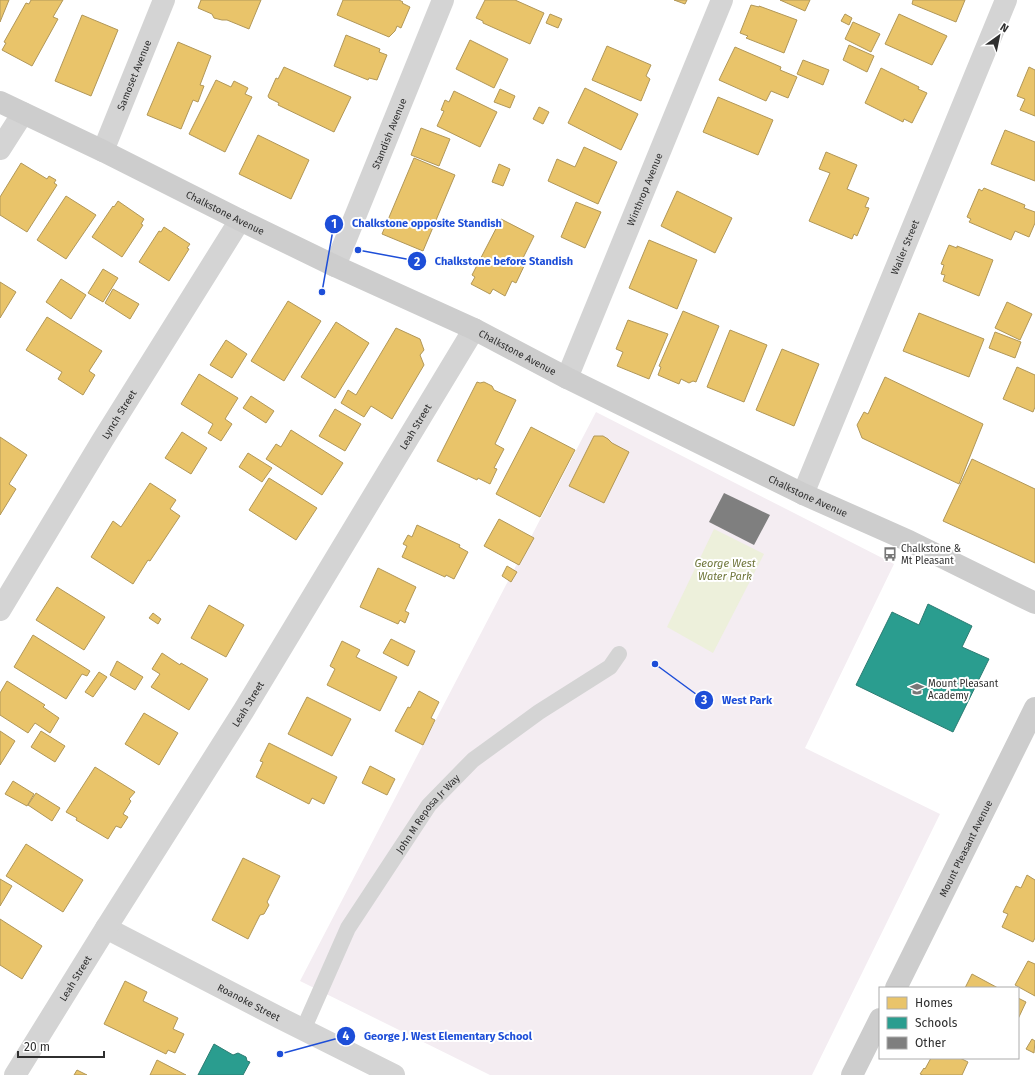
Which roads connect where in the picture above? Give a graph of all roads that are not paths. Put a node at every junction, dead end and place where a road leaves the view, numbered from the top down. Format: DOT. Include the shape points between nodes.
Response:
graph roads {
  1 [pos="164,0"];
  2 [pos="443,0"];
  3 [pos="722,0"];
  4 [pos="1006,0"];
  5 [pos="0,102"];
  6 [pos="23,113"];
  7 [pos="0,149"];
  8 [pos="103,150"];
  9 [pos="240,220"];
  10 [pos="335,266"];
  11 [pos="474,329"];
  12 [pos="567,378"];
  13 [pos="803,494"];
  14 [pos="1035,603"];
  15 [pos="0,610"];
  16 [pos="619,654"];
  17 [pos="1035,708"];
  18 [pos="106,928"];
  19 [pos="896,987"];
  20 [pos="879,1021"];
  21 [pos="303,1030"];
  22 [pos="15,1075"];
  23 [pos="394,1075"];
  24 [pos="852,1075"];
  1 -- 8 [label="street, Samoset Avenue"];
  2 -- 10 [label="street, Standish Avenue"];
  3 -- 12 [label="street, Winthrop Avenue"];
  4 -- 13 [label="street, Waller Street"];
  5 -- 6 [label="main road, Chalkstone Avenue"];
  6 -- 7 [label="street"];
  6 -- 8 [label="main road, Chalkstone Avenue"];
  8 -- 9 [label="main road, Chalkstone Avenue"];
  9 -- 10 [label="main road, Chalkstone Avenue"];
  9 -- 15 [label="street, Lynch Street" via="102,440"];
  10 -- 11 [label="main road, Chalkstone Avenue"];
  11 -- 12 [label="main road, Chalkstone Avenue"];
  11 -- 18 [label="street, Leah Street" via="244,710"];
  12 -- 13 [label="main road, Chalkstone Avenue"];
  13 -- 14 [label="main road, Chalkstone Avenue"];
  16 -- 21 [label="lane, John M Reposa Jr Way" via="610,668 539,712 473,760 429,806 348,928"];
  17 -- 19 [label="main road, Mount Pleasant Avenue"];
  18 -- 21 [label="street, Roanoke Street"];
  18 -- 22 [label="street, Leah Street"];
  20 -- 24 [label="main road"];
  21 -- 23 [label="street, Roanoke Street"];
}
